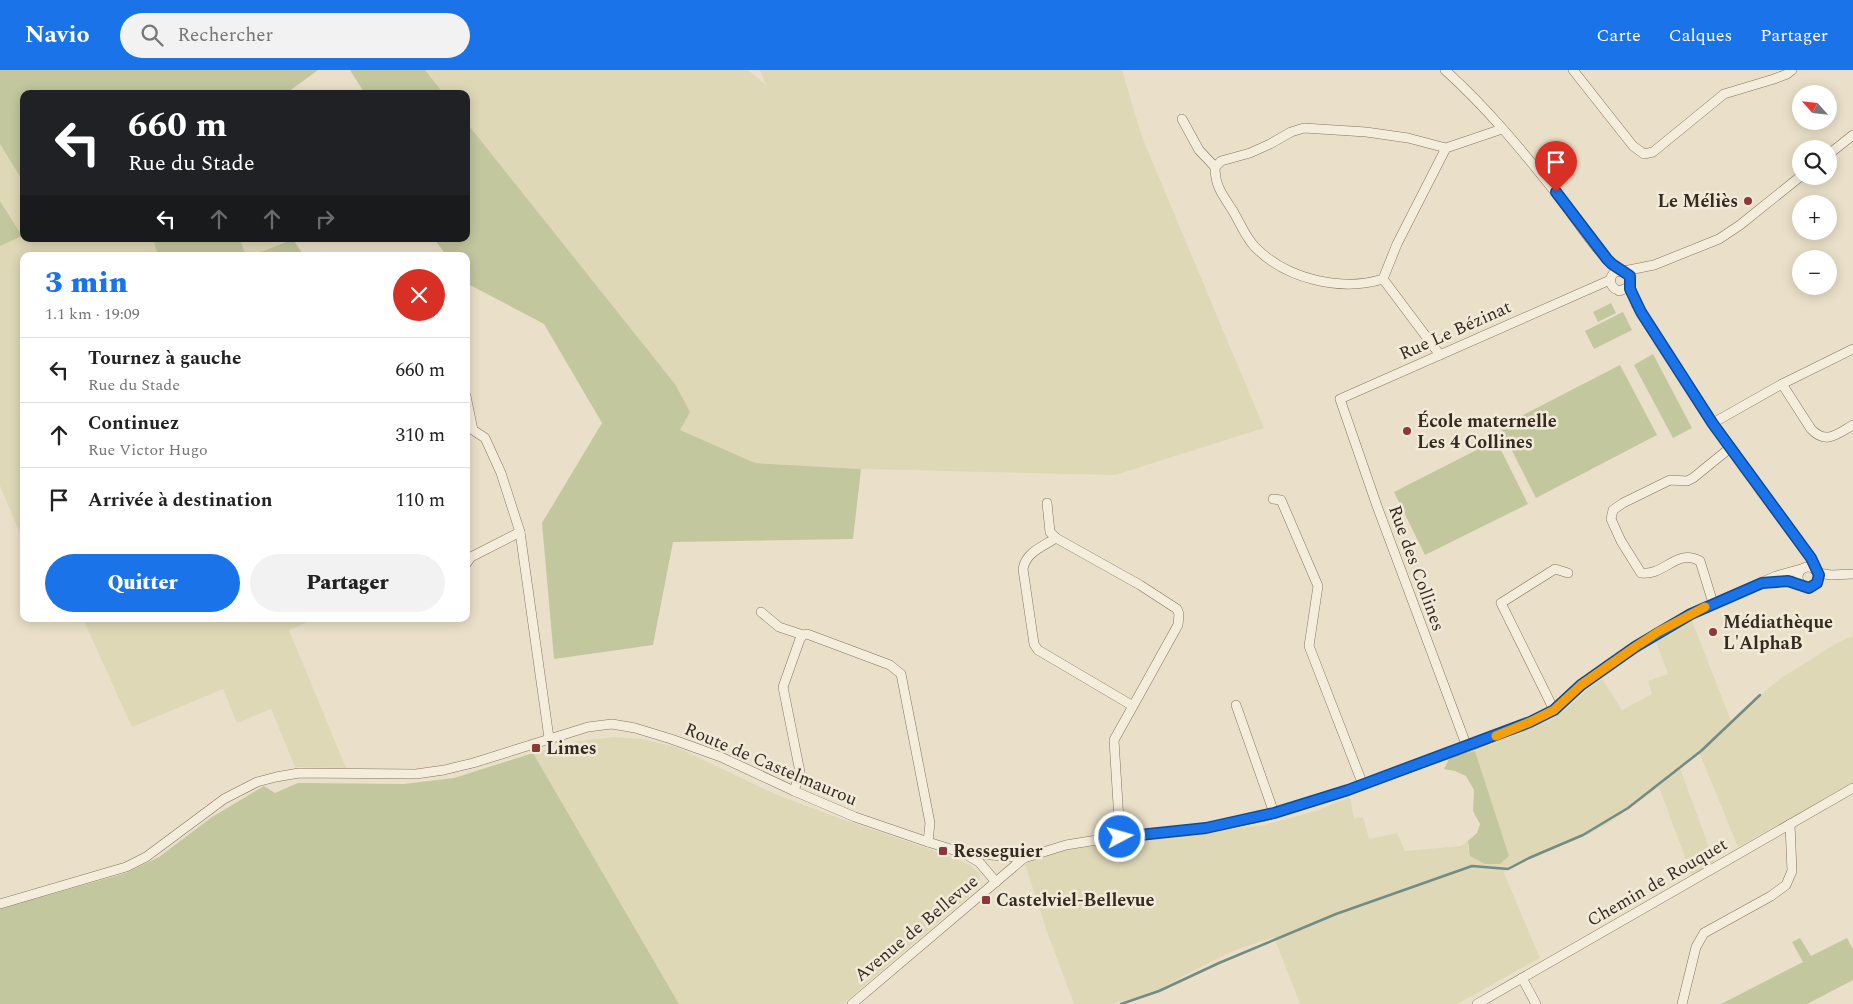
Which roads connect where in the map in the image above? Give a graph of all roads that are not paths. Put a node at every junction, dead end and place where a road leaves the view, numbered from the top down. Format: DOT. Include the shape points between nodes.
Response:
graph roads {
  1 [pos="1445,70"];
  2 [pos="1573,70"];
  3 [pos="1792,70"];
  4 [pos="1182,119"];
  5 [pos="1502,129"];
  6 [pos="1853,135"];
  7 [pos="1446,148"];
  8 [pos="1837,148"];
  9 [pos="1215,167"];
  10 [pos="1792,183"];
  11 [pos="1601,252"];
  12 [pos="1654,265"];
  13 [pos="1623,271"];
  14 [pos="1383,279"];
  15 [pos="1610,279"];
  16 [pos="1630,284"];
  17 [pos="1617,290"];
  18 [pos="1584,292"];
  19 [pos="1636,304"];
  20 [pos="1853,348"];
  21 [pos="1435,357"];
  22 [pos="1782,384"];
  23 [pos="1340,399"];
  24 [pos="470,415"];
  25 [pos="1713,424"];
  26 [pos="1853,425"];
  27 [pos="1730,448"];
  28 [pos="1273,499"];
  29 [pos="1047,503"];
  30 [pos="520,532"];
  31 [pos="1056,538"];
  32 [pos="1805,551"];
  33 [pos="470,558"];
  34 [pos="1802,569"];
  35 [pos="1817,571"];
  36 [pos="1568,573"];
  37 [pos="1853,574"];
  38 [pos="1831,575"];
  39 [pos="1762,583"];
  40 [pos="1817,583"];
  41 [pos="1801,585"];
  42 [pos="1713,603"];
  43 [pos="761,612"];
  44 [pos="803,635"];
  45 [pos="1236,705"];
  46 [pos="1133,706"];
  47 [pos="1554,710"];
  48 [pos="550,738"];
  49 [pos="1467,747"];
  50 [pos="1363,785"];
  51 [pos="1853,788"];
  52 [pos="794,792"];
  53 [pos="1274,813"];
  54 [pos="1790,824"];
  55 [pos="1120,837"];
  56 [pos="928,842"];
  57 [pos="960,852"];
  58 [pos="995,856"];
  59 [pos="1024,858"];
  60 [pos="988,872"];
  61 [pos="996,882"];
  62 [pos="0,904"];
  63 [pos="1522,978"];
  64 [pos="852,1004"];
  65 [pos="1477,1004"];
  66 [pos="1536,1004"];
  67 [pos="1682,1004"];
  1 -- 5 [label="street" via="1473,95"];
  2 -- 3 [label="street" via="1633,146 1644,154 1653,152 1724,94"];
  4 -- 9 [label="street" via="1199,150"];
  5 -- 7 [label="street"];
  5 -- 11 [label="street" via="1556,192"];
  6 -- 8 [label="street"];
  7 -- 9 [label="street" via="1366,132 1304,128 1250,153 1221,161"];
  7 -- 14 [label="street" via="1397,244"];
  9 -- 14 [label="street" via="1215,180 1253,246 1272,262 1314,280 1351,284"];
  10 -- 12 [label="street" via="1719,239"];
  11 -- 13 [label="street"];
  11 -- 15 [label="street"];
  12 -- 13 [label="street"];
  12 -- 16 [label="street"];
  13 -- 15 [label="street" via="1615,272"];
  13 -- 16 [label="street" via="1630,276"];
  14 -- 21 [label="street"];
  15 -- 17 [label="street" via="1610,284"];
  15 -- 18 [label="street, Rue Le Bézinat"];
  16 -- 17 [label="street" via="1624,290"];
  16 -- 19 [label="street"];
  17 -- 18 [label="street, Rue Le Bézinat" via="1606,288"];
  17 -- 19 [label="street"];
  18 -- 21 [label="street, Rue Le Bézinat"];
  19 -- 25 [label="street"];
  20 -- 22 [label="street"];
  21 -- 23 [label="street, Rue Le Bézinat"];
  22 -- 25 [label="street"];
  22 -- 26 [label="street" via="1817,435 1830,437"];
  23 -- 49 [label="street, Rue des Collines"];
  24 -- 30 [label="street" via="473,430 485,438 501,473"];
  25 -- 27 [label="street"];
  27 -- 32 [label="street"];
  27 -- 42 [label="street" via="1687,481 1670,480 1623,503 1613,510 1611,519 1641,574 1650,574 1686,556 1700,561"];
  28 -- 50 [label="street" via="1281,500 1318,586 1309,646"];
  29 -- 31 [label="street" via="1050,532"];
  30 -- 33 [label="street"];
  30 -- 48 [label="street"];
  31 -- 46 [label="street" via="1024,562 1023,577 1034,644 1038,650"];
  31 -- 46 [label="street" via="1177,609 1178,625"];
  32 -- 34 [label="street"];
  32 -- 35 [label="street"];
  34 -- 35 [label="street" via="1811,567"];
  34 -- 39 [label="street"];
  34 -- 41 [label="street" via="1798,575"];
  35 -- 38 [label="street"];
  35 -- 40 [label="street"];
  36 -- 47 [label="street" via="1555,569 1501,603"];
  37 -- 38 [label="street"];
  38 -- 40 [label="street"];
  39 -- 41 [label="street" via="1788,581"];
  39 -- 42 [label="street"];
  40 -- 41 [label="street" via="1809,588"];
  42 -- 47 [label="street" via="1658,632 1598,672"];
  43 -- 44 [label="street" via="779,627"];
  44 -- 52 [label="street" via="783,687 800,772"];
  44 -- 56 [label="street" via="812,634 890,665 901,674 930,822"];
  45 -- 53 [label="street"];
  46 -- 55 [label="street" via="1114,740"];
  47 -- 49 [label="street"];
  48 -- 52 [label="street, Route de Castelmaurou" via="612,724 636,728 721,757"];
  48 -- 62 [label="street, Route de Castelmaurou" via="473,763 425,773 299,773 258,782 224,800 146,857 126,867"];
  49 -- 50 [label="street"];
  50 -- 53 [label="street"];
  51 -- 54 [label="street, Chemin de Rouquet"];
  52 -- 56 [label="street, Route de Castelmaurou"];
  53 -- 55 [label="street" via="1206,828"];
  54 -- 63 [label="street, Chemin de Rouquet"];
  54 -- 67 [label="street" via="1792,870 1786,886 1704,933 1696,947"];
  55 -- 59 [label="street" via="1066,845"];
  56 -- 57 [label="street, Route de Castelmaurou"];
  57 -- 58 [label="street, Route de Castelmaurou"];
  57 -- 60 [label="street, Route de Castelmaurou" via="979,862"];
  58 -- 59 [label="street, Route de Castelmaurou"];
  58 -- 60 [label="street"];
  59 -- 61 [label="street, Avenue de Bellevue"];
  60 -- 61 [label="street, Route de Castelmaurou"];
  61 -- 64 [label="street, Avenue de Bellevue"];
  63 -- 65 [label="street, Chemin de Rouquet"];
  63 -- 66 [label="street"];
}
